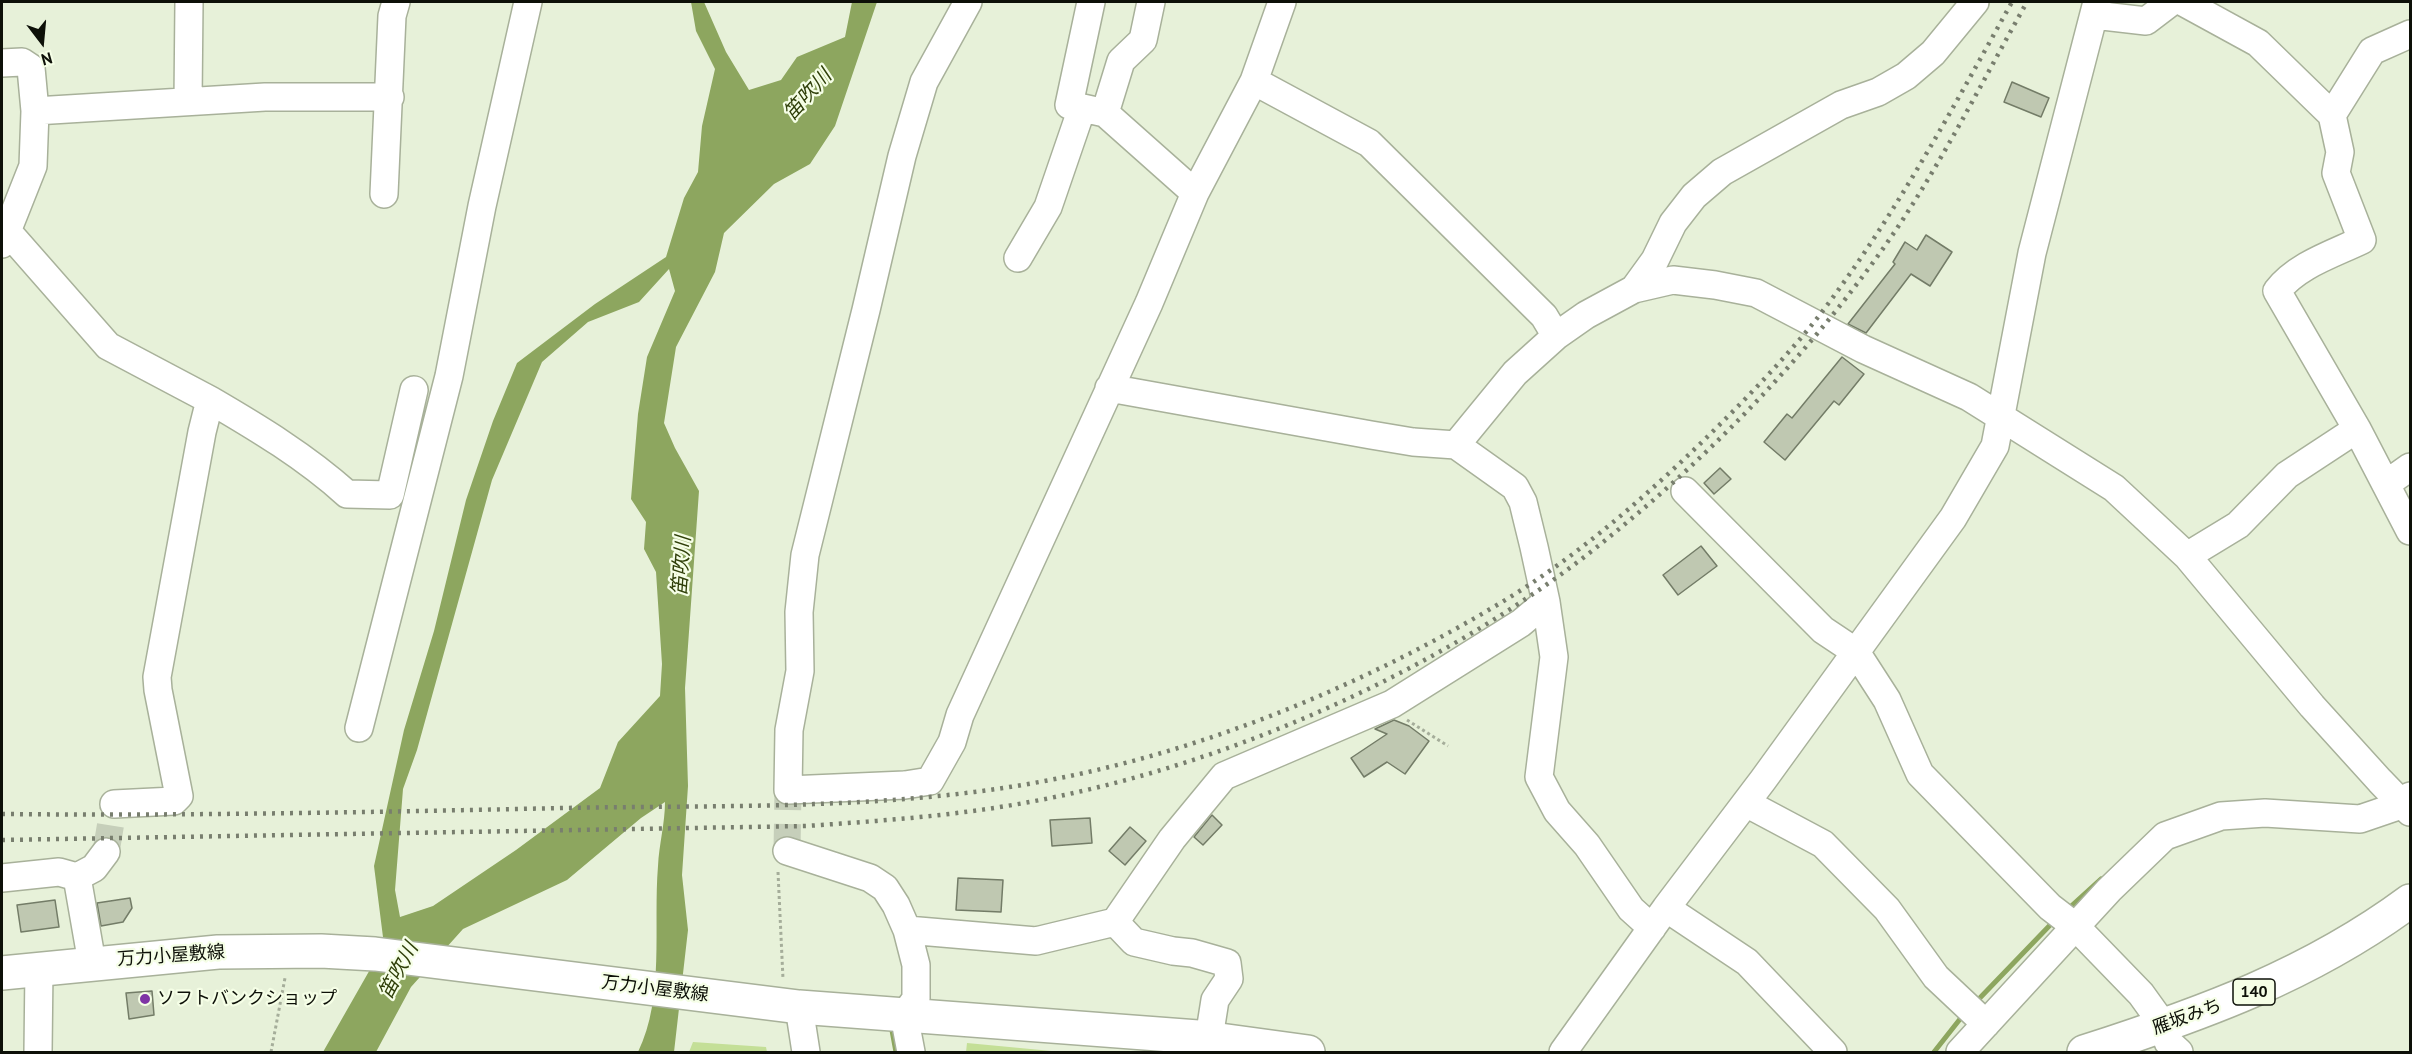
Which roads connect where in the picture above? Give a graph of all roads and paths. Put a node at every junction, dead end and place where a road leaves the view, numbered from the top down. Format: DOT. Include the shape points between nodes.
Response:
graph roads {
  1 [pos="189,2"];
  2 [pos="396,2"];
  3 [pos="528,2"];
  4 [pos="968,2"];
  5 [pos="1091,2"];
  6 [pos="1151,2"];
  7 [pos="1282,2"];
  8 [pos="1975,2"];
  9 [pos="2171,2"];
  10 [pos="2183,2"];
  11 [pos="2096,8"];
  12 [pos="2410,34"];
  13 [pos="2,63"];
  14 [pos="1254,81"];
  15 [pos="390,97"];
  16 [pos="188,100"];
  17 [pos="35,111"];
  18 [pos="1094,111"];
  19 [pos="2332,115"];
  20 [pos="1195,193"];
  21 [pos="384,194"];
  22 [pos="4,238"];
  23 [pos="1018,258"];
  24 [pos="1634,289"];
  25 [pos="1556,336"];
  26 [pos="1109,388"];
  27 [pos="414,390"];
  28 [pos="210,400"];
  29 [pos="2001,417"];
  30 [pos="2357,429"];
  31 [pos="1456,445"];
  32 [pos="2410,466"];
  33 [pos="2386,484"];
  34 [pos="1685,491"];
  35 [pos="2410,531"];
  36 [pos="2187,556"];
  37 [pos="1546,602"];
  38 [pos="1856,652"];
  39 [pos="1392,704"];
  40 [pos="359,728"];
  41 [pos="1448,746"];
  42 [pos="1746,803"];
  43 [pos="114,804"];
  44 [pos="2408,804"];
  45 [pos="106,852"];
  46 [pos="787,852"];
  47 [pos="77,877"];
  48 [pos="2,878"];
  49 [pos="2410,901"];
  50 [pos="1659,918"];
  51 [pos="1115,922"];
  52 [pos="2076,927"];
  53 [pos="907,930"];
  54 [pos="306,951"];
  55 [pos="92,963"];
  56 [pos="39,968"];
  57 [pos="2,973"];
  58 [pos="791,1006"];
  59 [pos="904,1015"];
  60 [pos="1986,1024"];
  61 [pos="1209,1038"];
  62 [pos="2171,1040"];
  63 [pos="38,1053"];
  64 [pos="271,1053"];
  65 [pos="806,1053"];
  66 [pos="911,1053"];
  67 [pos="1308,1053"];
  68 [pos="1563,1053"];
  69 [pos="1833,1053"];
  70 [pos="1960,1053"];
  71 [pos="2084,1053"];
  1 -- 16 [label="street"];
  2 -- 15 [label="street" via="392,16"];
  3 -- 40 [label="street" via="448,376"];
  4 -- 26 [label="street" via="924,82 902,156 805,555 799,612 800,671 789,730 789,790 930,781"];
  5 -- 18 [label="street" via="1069,105"];
  6 -- 18 [label="street" via="1143,40 1121,61"];
  7 -- 14 [label="street"];
  8 -- 24 [label="street" via="1933,52 1905,76 1878,92 1841,105 1722,172 1694,196 1673,223 1655,260"];
  9 -- 11 [label="street" via="2146,21"];
  10 -- 19 [label="street" via="2258,43"];
  11 -- 29 [label="street" via="2032,253"];
  12 -- 19 [label="street" via="2372,51"];
  13 -- 17 [label="street" via="21,62 31,68"];
  14 -- 20 [label="street"];
  14 -- 25 [label="street" via="1369,142 1544,316"];
  15 -- 16 [label="street"];
  15 -- 21 [label="street"];
  16 -- 17 [label="street"];
  17 -- 22 [label="street" via="33,166"];
  18 -- 20 [label="street"];
  18 -- 23 [label="street" via="1048,207"];
  19 -- 30 [label="street" via="2340,152 2336,173 2362,240 2305,267 2277,291"];
  20 -- 26 [label="street"];
  22 -- 28 [label="street" via="108,345"];
  24 -- 25 [label="street"];
  24 -- 29 [label="street" via="1673,280 1756,293 1863,350 1969,397"];
  25 -- 31 [label="street" via="1515,373"];
  26 -- 31 [label="street" via="1413,442"];
  27 -- 28 [label="street" via="390,495 347,494 272,436"];
  28 -- 43 [label="street" via="157,677 178,796 174,801"];
  29 -- 36 [label="street" via="2114,488"];
  29 -- 38 [label="street" via="1995,446 1953,518"];
  30 -- 33 [label="street"];
  30 -- 36 [label="street" via="2287,475 2238,525"];
  31 -- 37 [label="street" via="1515,487 1523,502"];
  32 -- 33 [label="street"];
  33 -- 35 [label="street"];
  34 -- 38 [label="street" via="1823,630"];
  36 -- 44 [label="street" via="2312,706 2380,781"];
  37 -- 39 [label="street" via="1521,623"];
  37 -- 50 [label="street" via="1554,657 1539,777 1557,811 1587,845 1631,909"];
  38 -- 42 [label="street"];
  38 -- 52 [label="street" via="1887,699 1920,774 2050,908"];
  39 -- 41 [label="path" via="1400,716"];
  39 -- 51 [label="street" via="1224,776 1172,839"];
  42 -- 50 [label="street"];
  42 -- 60 [label="street" via="1823,844 1887,909 1936,976"];
  44 -- 52 [label="street" via="2360,819 2265,813 2221,816 2165,836"];
  45 -- 47 [label="street" via="94,868"];
  46 -- 53 [label="street" via="870,878 885,888"];
  46 -- 58 [label="path" via="777,873"];
  47 -- 48 [label="street" via="58,872"];
  47 -- 55 [label="street"];
  49 -- 62 [label="main road, 雁坂みち / 140" via="2319,960"];
  50 -- 68 [label="street"];
  50 -- 69 [label="street" via="1747,962"];
  51 -- 53 [label="street" via="1036,941"];
  51 -- 61 [label="street" via="1134,942 1227,963 1229,979 1215,1000"];
  52 -- 60 [label="street"];
  52 -- 62 [label="street" via="2141,994"];
  53 -- 59 [label="street" via="916,965 916,999"];
  54 -- 55 [label="main road, 万力小屋敷線" via="218,952"];
  54 -- 58 [label="main road, 万力小屋敷線" via="466,964"];
  54 -- 64 [label="path"];
  55 -- 56 [label="main road, 万力小屋敷線"];
  56 -- 57 [label="main road, 万力小屋敷線"];
  56 -- 63 [label="street"];
  58 -- 59 [label="main road, 万力小屋敷線"];
  58 -- 65 [label="street"];
  59 -- 61 [label="main road, 万力小屋敷線"];
  59 -- 66 [label="street"];
  60 -- 70 [label="street"];
  61 -- 67 [label="main road, 万力小屋敷線"];
  62 -- 71 [label="main road, 雁坂みち / 140"];
}
